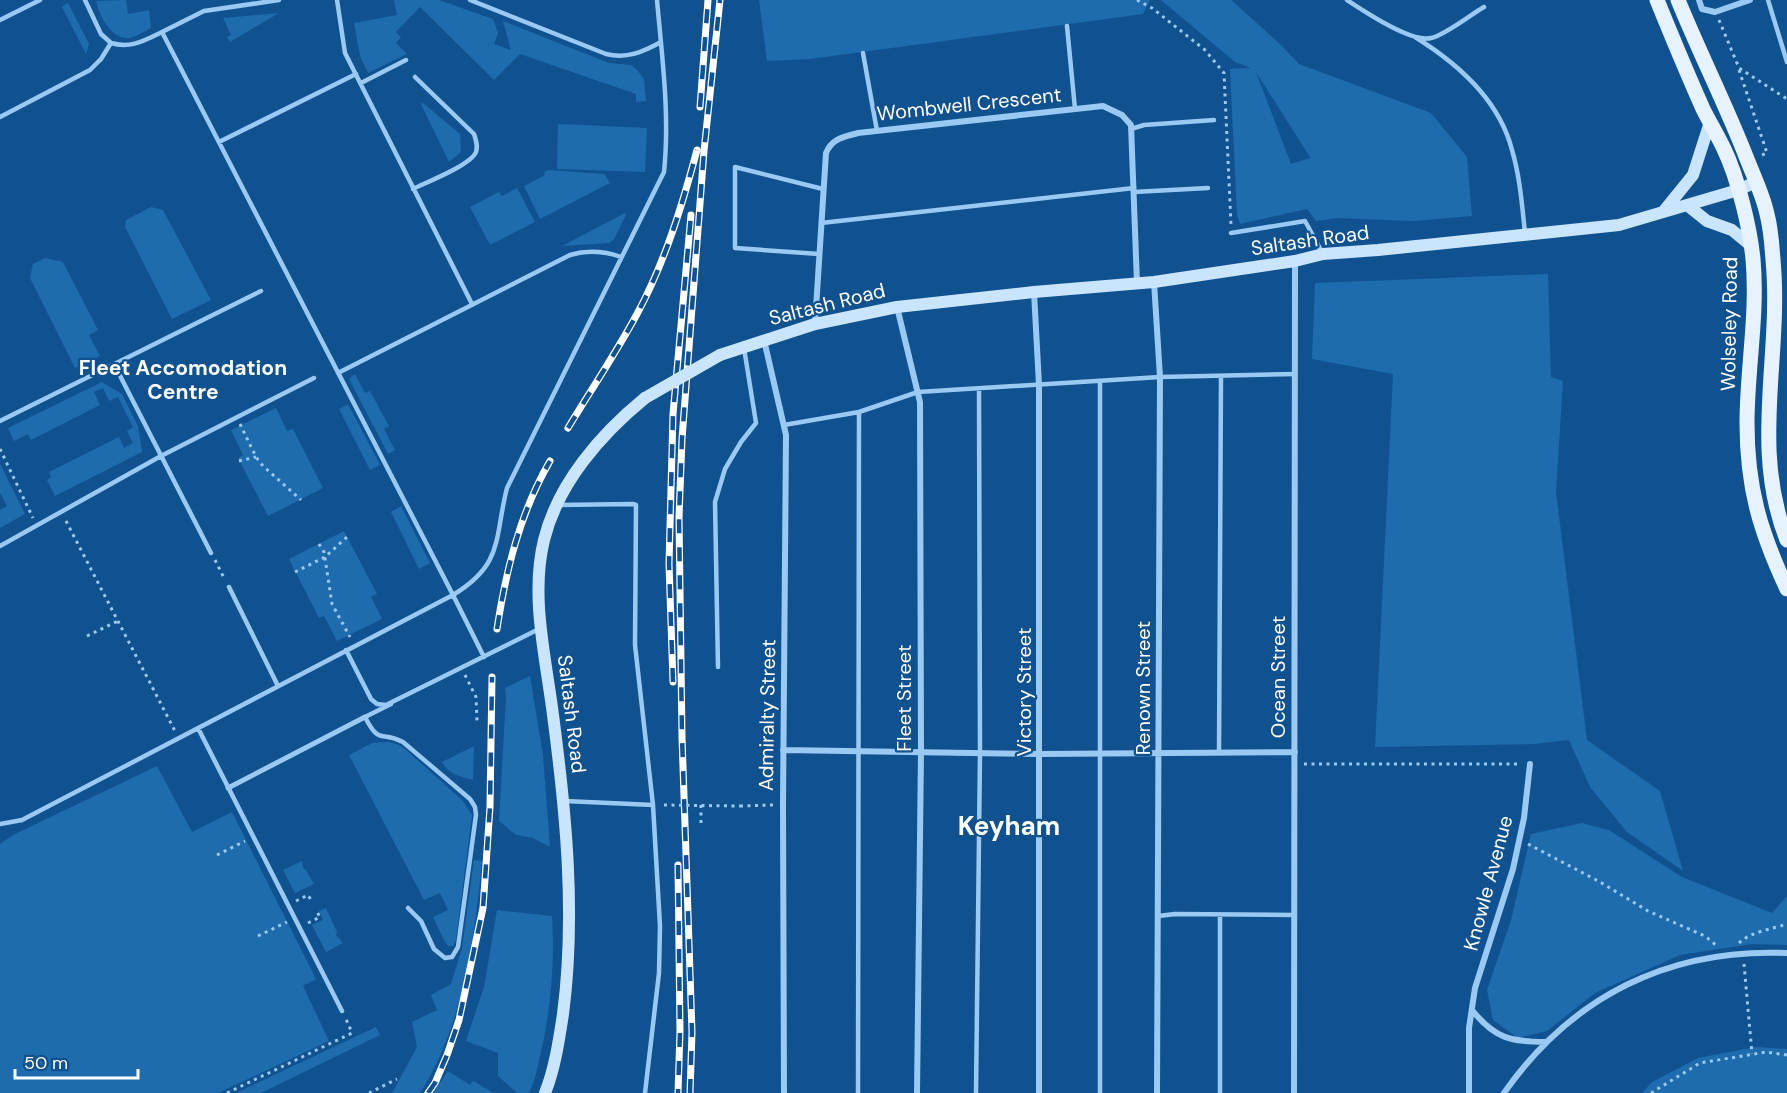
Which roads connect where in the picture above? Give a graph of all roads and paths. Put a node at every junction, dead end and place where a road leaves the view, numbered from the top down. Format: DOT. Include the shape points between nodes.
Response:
graph roads {
  1 [pos="40,0"];
  2 [pos="85,0"];
  3 [pos="279,0"];
  4 [pos="337,0"];
  5 [pos="470,0"];
  6 [pos="657,0"];
  7 [pos="1137,0"];
  8 [pos="1347,0"];
  9 [pos="1657,0"];
  10 [pos="1678,0"];
  11 [pos="1699,0"];
  12 [pos="1750,0"];
  13 [pos="1768,0"];
  14 [pos="1484,7"];
  15 [pos="1715,12"];
  16 [pos="0,20"];
  17 [pos="1067,26"];
  18 [pos="162,32"];
  19 [pos="1415,37"];
  20 [pos="661,42"];
  21 [pos="111,43"];
  22 [pos="863,52"];
  23 [pos="406,60"];
  24 [pos="1787,62"];
  25 [pos="1739,68"];
  26 [pos="356,74"];
  27 [pos="415,77"];
  28 [pos="360,83"];
  29 [pos="1787,99"];
  30 [pos="1075,109"];
  31 [pos="0,117"];
  32 [pos="1214,120"];
  33 [pos="1710,122"];
  34 [pos="1131,129"];
  35 [pos="877,131"];
  36 [pos="219,142"];
  37 [pos="1748,161"];
  38 [pos="1756,182"];
  39 [pos="1208,188"];
  40 [pos="413,189"];
  41 [pos="824,189"];
  42 [pos="1134,190"];
  43 [pos="1738,190"];
  44 [pos="1687,205"];
  45 [pos="1663,212"];
  46 [pos="821,223"];
  47 [pos="1231,233"];
  48 [pos="1526,235"];
  49 [pos="1750,245"];
  50 [pos="819,254"];
  51 [pos="1323,254"];
  52 [pos="621,257"];
  53 [pos="1295,261"];
  54 [pos="1154,282"];
  55 [pos="1137,284"];
  56 [pos="261,291"];
  57 [pos="1034,292"];
  58 [pos="472,304"];
  59 [pos="897,307"];
  60 [pos="815,324"];
  61 [pos="764,340"];
  62 [pos="744,347"];
  63 [pos="114,364"];
  64 [pos="338,373"];
  65 [pos="1295,374"];
  66 [pos="1221,376"];
  67 [pos="1160,377"];
  68 [pos="314,378"];
  69 [pos="1100,382"];
  70 [pos="1039,385"];
  71 [pos="979,389"];
  72 [pos="918,392"];
  73 [pos="858,412"];
  74 [pos="237,417"];
  75 [pos="0,422"];
  76 [pos="784,425"];
  77 [pos="0,449"];
  78 [pos="161,456"];
  79 [pos="256,457"];
  80 [pos="239,461"];
  81 [pos="301,500"];
  82 [pos="558,505"];
  83 [pos="62,512"];
  84 [pos="37,525"];
  85 [pos="347,537"];
  86 [pos="1787,540"];
  87 [pos="319,544"];
  88 [pos="0,546"];
  89 [pos="211,553"];
  90 [pos="325,557"];
  91 [pos="295,572"];
  92 [pos="229,587"];
  93 [pos="1787,589"];
  94 [pos="453,595"];
  95 [pos="118,621"];
  96 [pos="541,628"];
  97 [pos="87,636"];
  98 [pos="355,646"];
  99 [pos="346,650"];
  100 [pos="484,657"];
  101 [pos="718,667"];
  102 [pos="469,683"];
  103 [pos="278,686"];
  104 [pos="391,704"];
  105 [pos="365,717"];
  106 [pos="477,721"];
  107 [pos="198,728"];
  108 [pos="178,738"];
  109 [pos="783,750"];
  110 [pos="858,751"];
  111 [pos="921,752"];
  112 [pos="1295,752"];
  113 [pos="980,753"];
  114 [pos="1100,753"];
  115 [pos="1159,753"];
  116 [pos="1219,753"];
  117 [pos="1040,754"];
  118 [pos="1295,764"];
  119 [pos="1530,764"];
  120 [pos="228,788"];
  121 [pos="563,801"];
  122 [pos="664,805"];
  123 [pos="700,805"];
  124 [pos="783,805"];
  125 [pos="653,806"];
  126 [pos="0,825"];
  127 [pos="701,827"];
  128 [pos="253,837"];
  129 [pos="1520,839"];
  130 [pos="217,855"];
  131 [pos="299,900"];
  132 [pos="311,900"];
  133 [pos="408,908"];
  134 [pos="317,912"];
  135 [pos="1220,915"];
  136 [pos="1294,915"];
  137 [pos="1158,916"];
  138 [pos="294,918"];
  139 [pos="310,922"];
  140 [pos="1787,924"];
  141 [pos="258,936"];
  142 [pos="1787,953"];
  143 [pos="1743,954"];
  144 [pos="1729,955"];
  145 [pos="1472,1010"];
  146 [pos="342,1011"];
  147 [pos="1546,1042"];
  148 [pos="1752,1054"];
  149 [pos="1787,1056"];
  150 [pos="397,1079"];
  151 [pos="227,1093"];
  152 [pos="369,1093"];
  153 [pos="545,1093"];
  154 [pos="645,1093"];
  155 [pos="784,1093"];
  156 [pos="858,1093"];
  157 [pos="917,1093"];
  158 [pos="976,1093"];
  159 [pos="1039,1093"];
  160 [pos="1100,1093"];
  161 [pos="1157,1093"];
  162 [pos="1220,1093"];
  163 [pos="1294,1093"];
  164 [pos="1469,1093"];
  165 [pos="1504,1093"];
  166 [pos="1651,1093"];
  1 -- 16 [label="lane"];
  2 -- 21 [label="lane" via="101,34"];
  3 -- 18 [label="lane" via="204,11"];
  4 -- 26 [label="lane" via="345,53"];
  5 -- 20 [label="lane" via="606,54 632,54"];
  6 -- 20 [label="lane"];
  7 -- 47 [label="path" via="1205,50 1224,73"];
  8 -- 19 [label="lane"];
  9 -- 33 [label="main road, Wolseley Road"];
  10 -- 37 [label="main road, Wolseley Road"];
  11 -- 15 [label="street" via="1702,9"];
  12 -- 15 [label="street"];
  13 -- 24 [label="lane"];
  14 -- 19 [label="lane" via="1434,38"];
  15 -- 25 [label="path"];
  17 -- 30 [label="lane"];
  18 -- 21 [label="lane" via="135,44"];
  18 -- 36 [label="lane"];
  19 -- 48 [label="lane" via="1462,71 1496,113 1512,148"];
  20 -- 52 [label="lane" via="666,127 664,172"];
  21 -- 31 [label="lane" via="90,70"];
  22 -- 35 [label="lane"];
  23 -- 28 [label="lane"];
  25 -- 29 [label="path"];
  25 -- 37 [label="path" via="1767,153"];
  26 -- 28 [label="lane"];
  26 -- 36 [label="lane"];
  27 -- 40 [label="lane" via="474,134 477,152 470,160"];
  28 -- 40 [label="lane"];
  30 -- 34 [label="street, Wombwell Crescent" via="1103,106 1122,115"];
  30 -- 35 [label="street, Wombwell Crescent"];
  32 -- 34 [label="lane"];
  33 -- 43 [label="main road, Wolseley Road"];
  33 -- 45 [label="main road" via="1693,175"];
  34 -- 42 [label="street"];
  35 -- 41 [label="street, Wombwell Crescent" via="837,139 830,145"];
  36 -- 64 [label="lane"];
  37 -- 38 [label="main road, Wolseley Road"];
  38 -- 43 [label="main road, Saltash Road"];
  38 -- 86 [label="main road, Wolseley Road" via="1767,214 1774,261 1767,424 1770,479"];
  39 -- 42 [label="lane"];
  40 -- 58 [label="lane"];
  41 -- 46 [label="street, Wombwell Crescent"];
  41 -- 50 [label="lane" via="735,167 735,248"];
  42 -- 46 [label="lane"];
  42 -- 55 [label="street"];
  43 -- 44 [label="main road, Saltash Road"];
  43 -- 49 [label="main road, Wolseley Road"];
  44 -- 45 [label="main road, Saltash Road"];
  44 -- 49 [label="main road" via="1707,220 1732,230"];
  45 -- 48 [label="main road, Saltash Road" via="1619,225"];
  46 -- 50 [label="street, Wombwell Crescent"];
  47 -- 51 [label="lane" via="1305,221"];
  48 -- 51 [label="main road, Saltash Road"];
  49 -- 93 [label="main road, Wolseley Road" via="1754,303 1747,423 1750,478 1758,519"];
  50 -- 60 [label="street, Wombwell Crescent"];
  51 -- 53 [label="main road, Saltash Road"];
  52 -- 58 [label="lane" via="583,251 570,255"];
  52 -- 94 [label="lane" via="507,488 490,561 479,577"];
  53 -- 54 [label="main road, Saltash Road"];
  53 -- 65 [label="street, Ocean Street"];
  54 -- 55 [label="main road, Saltash Road"];
  54 -- 67 [label="street, Renown Street"];
  55 -- 57 [label="main road, Saltash Road"];
  56 -- 63 [label="lane"];
  57 -- 59 [label="main road, Saltash Road"];
  57 -- 70 [label="street, Victory Street"];
  58 -- 64 [label="lane"];
  59 -- 60 [label="main road, Saltash Road"];
  59 -- 72 [label="street, Fleet Street"];
  60 -- 61 [label="main road, Saltash Road"];
  61 -- 62 [label="main road, Saltash Road"];
  61 -- 76 [label="street, Admiralty Street"];
  62 -- 82 [label="main road, Saltash Road, bridge" via="720,355 645,398 620,418 576,471"];
  62 -- 101 [label="lane" via="756,423 725,469 716,502"];
  63 -- 75 [label="lane"];
  63 -- 78 [label="lane"];
  64 -- 94 [label="lane"];
  65 -- 66 [label="lane"];
  65 -- 112 [label="street, Ocean Street"];
  66 -- 67 [label="lane"];
  66 -- 116 [label="lane"];
  67 -- 69 [label="lane"];
  67 -- 115 [label="street, Renown Street"];
  68 -- 74 [label="lane"];
  69 -- 70 [label="lane"];
  69 -- 114 [label="lane"];
  70 -- 71 [label="lane"];
  70 -- 117 [label="street, Victory Street"];
  71 -- 72 [label="lane"];
  71 -- 113 [label="lane"];
  72 -- 73 [label="lane"];
  72 -- 111 [label="street, Fleet Street"];
  73 -- 76 [label="lane"];
  73 -- 110 [label="lane"];
  74 -- 78 [label="lane"];
  74 -- 79 [label="path"];
  76 -- 109 [label="street, Admiralty Street"];
  77 -- 84 [label="path"];
  78 -- 83 [label="lane"];
  78 -- 89 [label="lane"];
  79 -- 80 [label="path"];
  79 -- 81 [label="path"];
  82 -- 96 [label="main road, Saltash Road" via="540,558"];
  82 -- 125 [label="lane" via="636,505 635,645"];
  83 -- 84 [label="lane"];
  83 -- 95 [label="path"];
  84 -- 88 [label="lane"];
  85 -- 90 [label="path"];
  87 -- 90 [label="path"];
  89 -- 92 [label="path"];
  90 -- 91 [label="path"];
  90 -- 98 [label="path" via="332,604"];
  92 -- 103 [label="lane"];
  94 -- 98 [label="lane"];
  94 -- 100 [label="lane"];
  95 -- 97 [label="path"];
  95 -- 108 [label="path"];
  96 -- 100 [label="lane"];
  96 -- 121 [label="main road, Saltash Road"];
  98 -- 99 [label="lane"];
  99 -- 103 [label="lane"];
  99 -- 104 [label="lane" via="371,699 379,705"];
  100 -- 104 [label="lane"];
  102 -- 106 [label="path" via="476,697"];
  103 -- 107 [label="lane"];
  104 -- 105 [label="lane"];
  105 -- 120 [label="street"];
  105 -- 133 [label="lane" via="375,734 403,742 475,807 458,947 452,957 445,958 437,952 421,921"];
  107 -- 108 [label="lane"];
  107 -- 120 [label="lane"];
  108 -- 126 [label="lane" via="22,820"];
  109 -- 110 [label="street"];
  109 -- 124 [label="street, Admiralty Street"];
  110 -- 111 [label="street"];
  110 -- 156 [label="lane"];
  111 -- 113 [label="street"];
  111 -- 157 [label="street, Fleet Street"];
  112 -- 116 [label="street"];
  112 -- 118 [label="street, Ocean Street"];
  113 -- 117 [label="street"];
  113 -- 158 [label="lane"];
  114 -- 115 [label="street"];
  114 -- 117 [label="street"];
  114 -- 160 [label="lane"];
  115 -- 116 [label="street"];
  115 -- 137 [label="street, Renown Street"];
  117 -- 159 [label="street, Victory Street"];
  118 -- 119 [label="path"];
  118 -- 136 [label="street, Ocean Street"];
  119 -- 129 [label="street, Knowle Avenue"];
  120 -- 128 [label="lane"];
  121 -- 125 [label="lane"];
  121 -- 153 [label="main road, Saltash Road" via="569,902 567,984 560,1035"];
  122 -- 123 [label="path, bridge"];
  123 -- 124 [label="path, bridge"];
  123 -- 127 [label="path"];
  124 -- 155 [label="street, Admiralty Street"];
  125 -- 154 [label="lane" via="660,926"];
  128 -- 130 [label="path"];
  128 -- 138 [label="lane"];
  129 -- 144 [label="path" via="1647,911 1705,936"];
  129 -- 145 [label="street, Knowle Avenue" via="1475,988"];
  131 -- 132 [label="path" via="308,895"];
  134 -- 139 [label="path" via="320,917"];
  135 -- 136 [label="lane"];
  135 -- 137 [label="lane"];
  135 -- 162 [label="lane"];
  136 -- 163 [label="street, Ocean Street"];
  137 -- 161 [label="street, Renown Street"];
  138 -- 141 [label="path"];
  138 -- 146 [label="lane"];
  140 -- 144 [label="path" via="1742,940"];
  142 -- 143 [label="street"];
  143 -- 144 [label="street"];
  143 -- 148 [label="path"];
  144 -- 147 [label="street" via="1644,975 1605,996"];
  145 -- 147 [label="street" via="1501,1036 1513,1041"];
  145 -- 164 [label="street, Knowle Avenue"];
  146 -- 151 [label="path" via="352,1033"];
  147 -- 165 [label="street"];
  148 -- 149 [label="path"];
  148 -- 166 [label="path" via="1700,1063"];
  150 -- 152 [label="path"];
}
